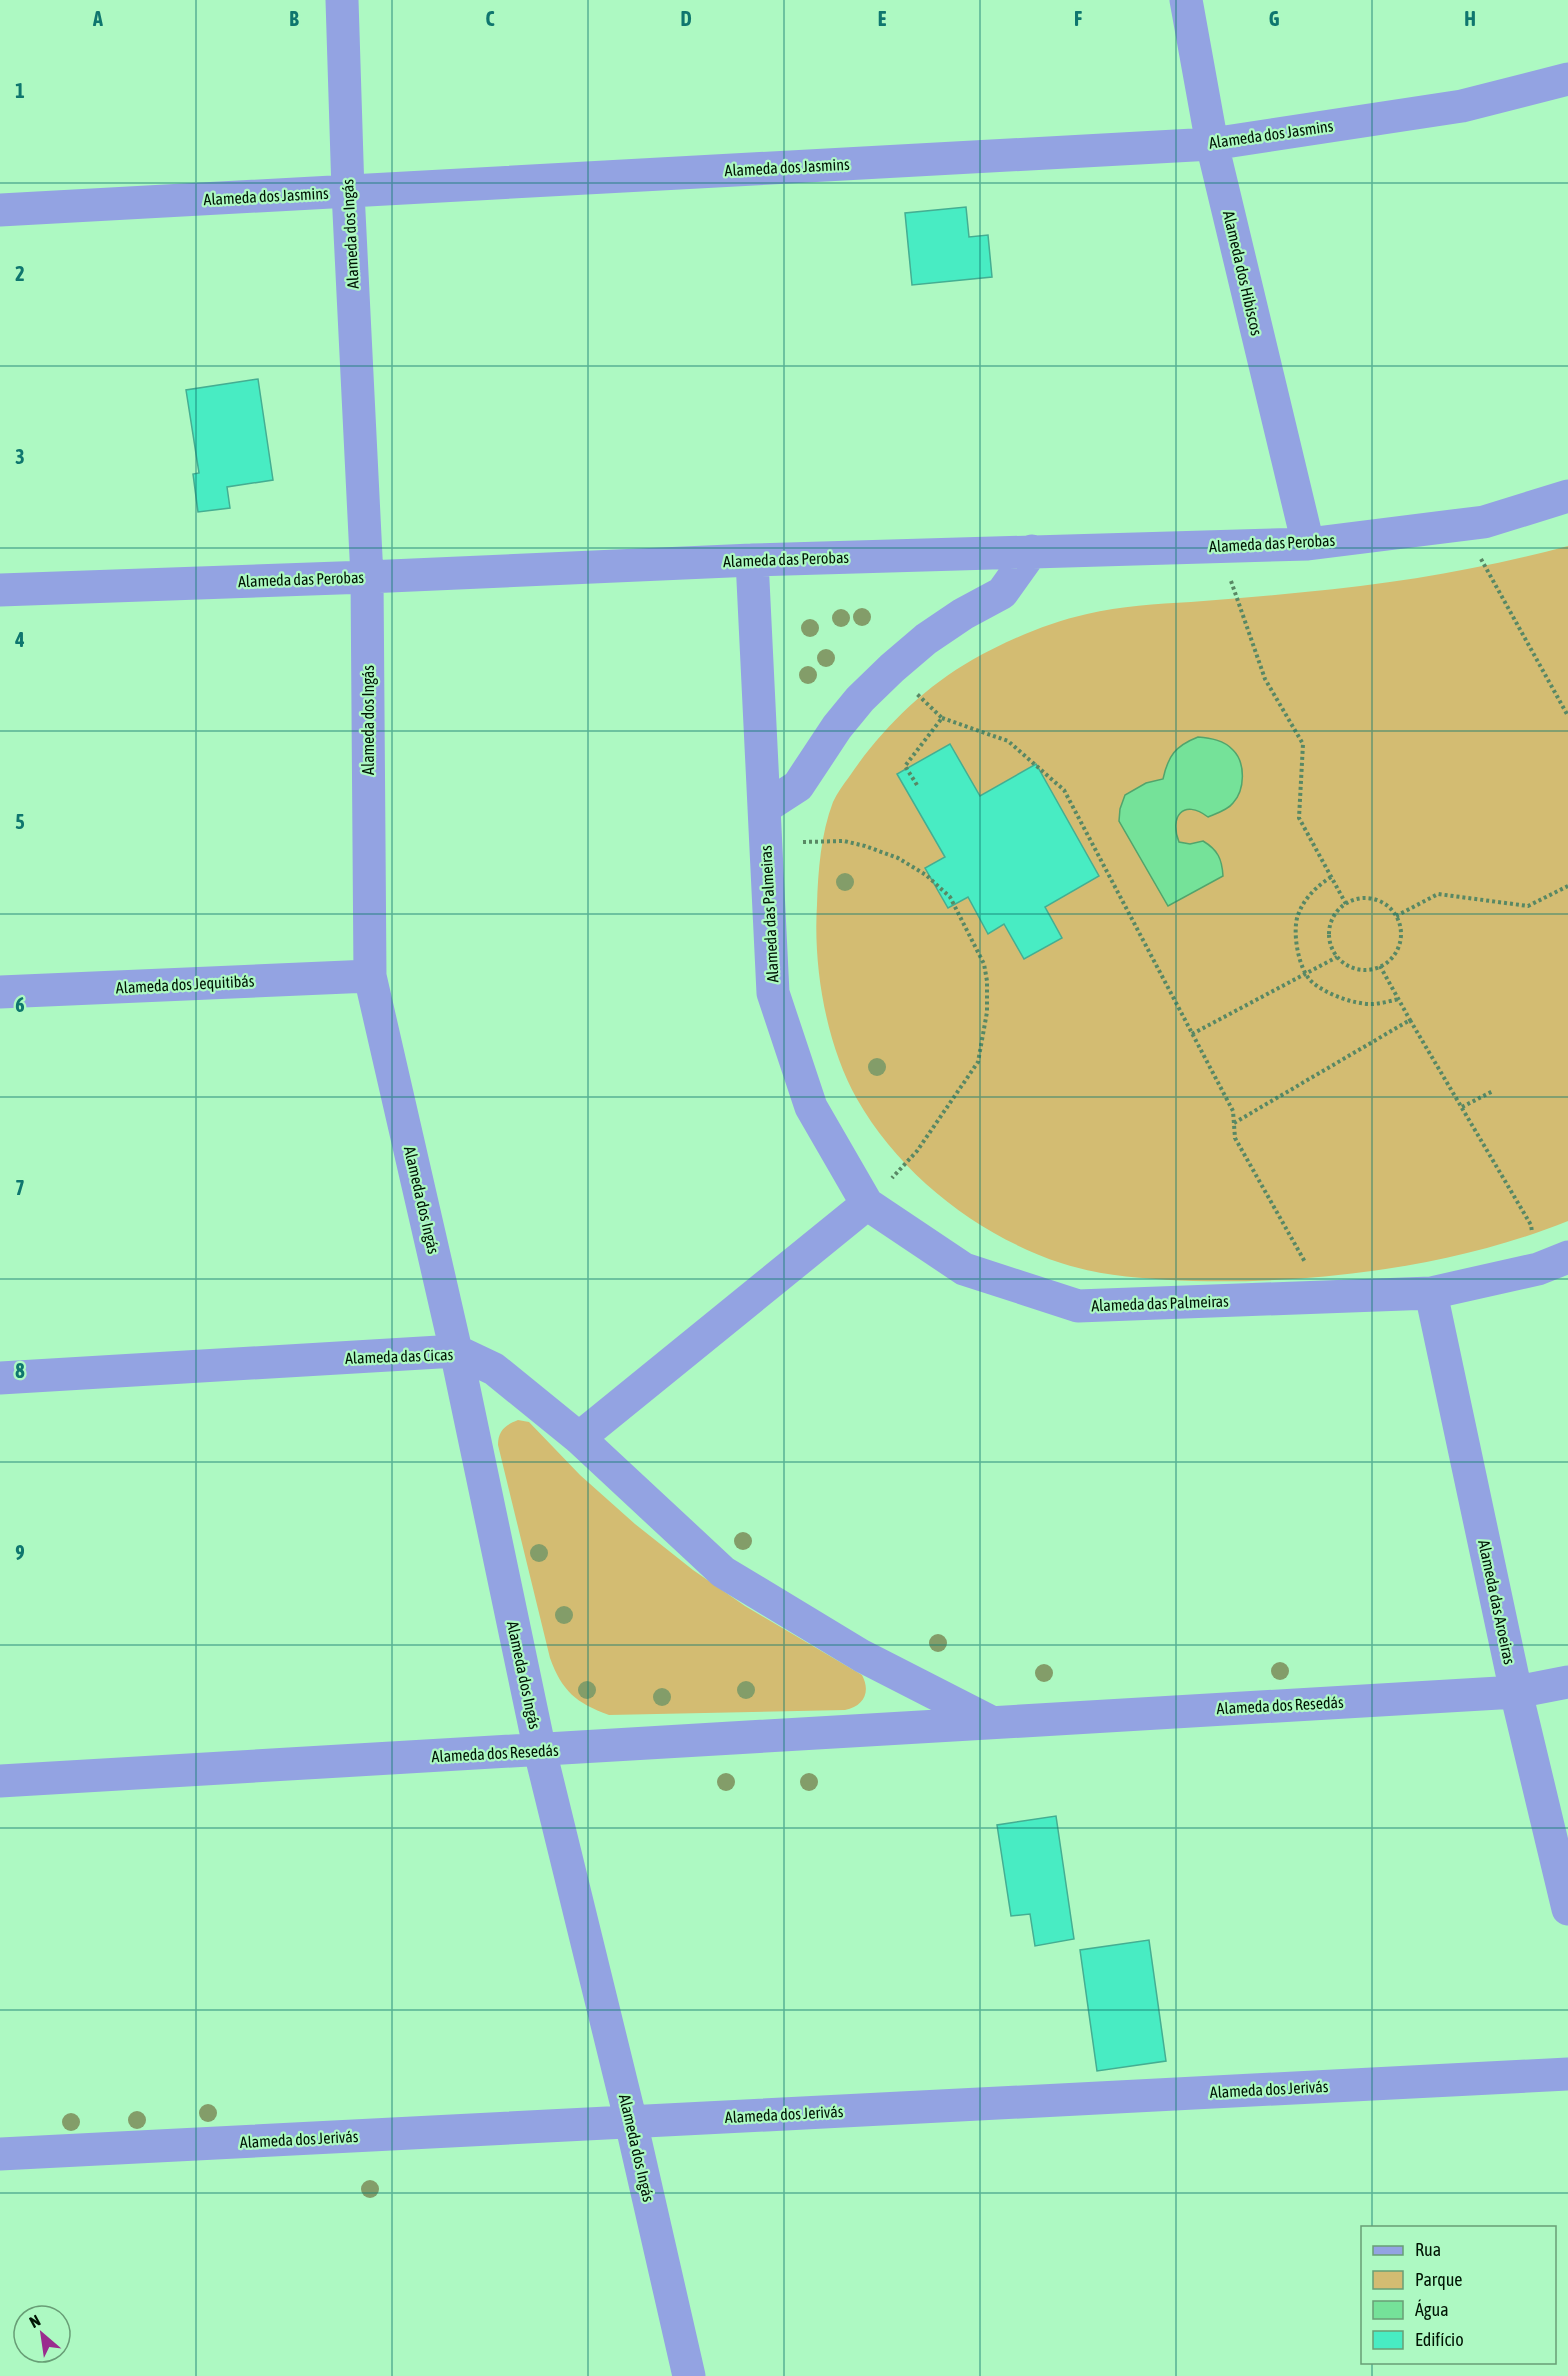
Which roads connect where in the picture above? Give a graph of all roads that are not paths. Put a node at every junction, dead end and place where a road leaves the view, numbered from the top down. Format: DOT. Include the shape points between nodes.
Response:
graph roads {
  1 [pos="342,0"];
  2 [pos="1186,0"];
  3 [pos="1568,80"];
  4 [pos="1212,144"];
  5 [pos="348,192"];
  6 [pos="0,210"];
  7 [pos="1568,496"];
  8 [pos="1308,544"];
  9 [pos="1032,551"];
  10 [pos="752,560"];
  11 [pos="367,577"];
  12 [pos="0,590"];
  13 [pos="764,808"];
  14 [pos="370,976"];
  15 [pos="0,992"];
  16 [pos="867,1204"];
  17 [pos="1553,1263"];
  18 [pos="1431,1293"];
  19 [pos="456,1351"];
  20 [pos="0,1378"];
  21 [pos="579,1438"];
  22 [pos="1568,1682"];
  23 [pos="1516,1692"];
  24 [pos="990,1722"];
  25 [pos="540,1751"];
  26 [pos="0,1781"];
  27 [pos="1568,1909"];
  28 [pos="1568,2074"];
  29 [pos="632,2121"];
  30 [pos="0,2154"];
  31 [pos="689,2376"];
  1 -- 5 [label="street, Alameda dos Ingás"];
  2 -- 4 [label="street, Alameda dos Hibiscos"];
  3 -- 4 [label="street, Alameda dos Jasmins" via="1462,106"];
  4 -- 5 [label="street, Alameda dos Jasmins"];
  4 -- 8 [label="street, Alameda dos Hibiscos"];
  5 -- 6 [label="street, Alameda dos Jasmins"];
  5 -- 11 [label="street, Alameda dos Ingás"];
  7 -- 8 [label="street, Alameda das Perobas" via="1484,522"];
  8 -- 9 [label="street, Alameda das Perobas"];
  9 -- 10 [label="street, Alameda das Perobas"];
  9 -- 13 [label="street" via="1002,593 926,639 892,668 837,727 798,786"];
  10 -- 11 [label="street, Alameda das Perobas"];
  10 -- 13 [label="street, Alameda das Palmeiras"];
  11 -- 12 [label="street, Alameda das Perobas"];
  11 -- 14 [label="street, Alameda dos Ingás"];
  13 -- 16 [label="street, Alameda das Palmeiras" via="773,993 811,1107"];
  14 -- 15 [label="street, Alameda dos Jequitibás"];
  14 -- 19 [label="street, Alameda dos Ingás"];
  16 -- 18 [label="street, Alameda das Palmeiras" via="964,1269 1078,1306"];
  16 -- 21 [label="street"];
  17 -- 18 [label="street, Alameda das Palmeiras"];
  18 -- 23 [label="street, Alameda das Aroeiras"];
  19 -- 20 [label="street, Alameda das Cicas"];
  19 -- 21 [label="street, Alameda das Cicas" via="495,1369"];
  19 -- 25 [label="street, Alameda dos Ingás"];
  21 -- 24 [label="street" via="723,1572 862,1656"];
  22 -- 23 [label="street, Alameda dos Resedás"];
  23 -- 24 [label="street, Alameda dos Resedás"];
  23 -- 27 [label="street, Alameda das Aroeiras"];
  24 -- 25 [label="street, Alameda dos Resedás"];
  25 -- 26 [label="street, Alameda dos Resedás"];
  25 -- 29 [label="street, Alameda dos Ingás"];
  28 -- 29 [label="street, Alameda dos Jerivás"];
  29 -- 30 [label="street, Alameda dos Jerivás"];
  29 -- 31 [label="street, Alameda dos Ingás"];
}
